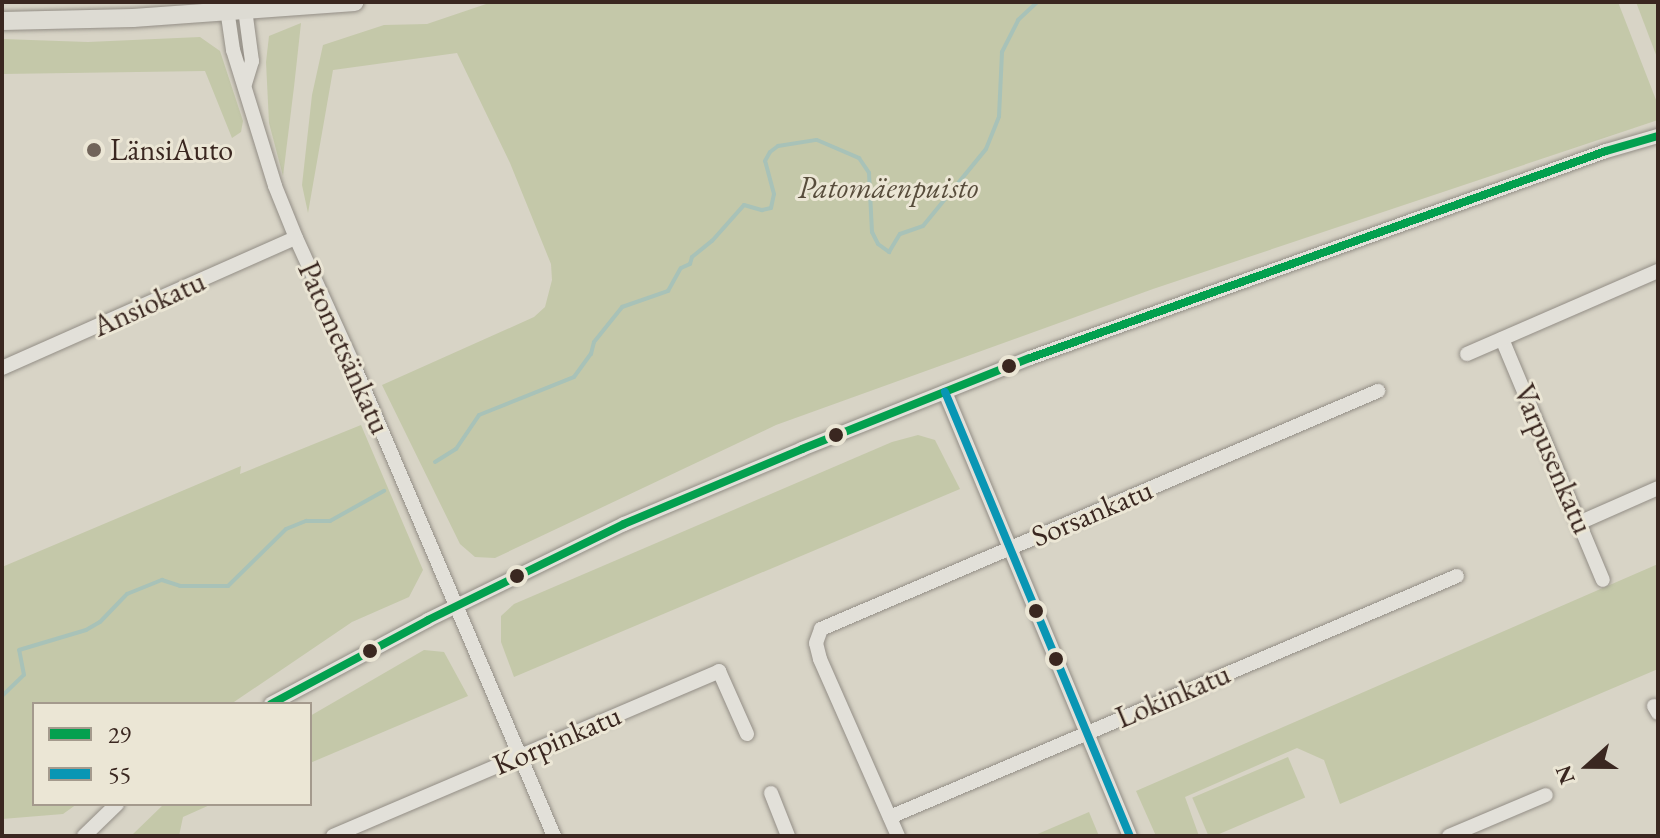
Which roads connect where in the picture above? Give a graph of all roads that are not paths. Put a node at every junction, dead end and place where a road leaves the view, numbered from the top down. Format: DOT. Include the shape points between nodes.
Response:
graph roads {
  1 [pos="354,2"];
  2 [pos="235,7"];
  3 [pos="2,21"];
  4 [pos="1658,136"];
  5 [pos="296,238"];
  6 [pos="1658,271"];
  7 [pos="1502,339"];
  8 [pos="1467,354"];
  9 [pos="2,368"];
  10 [pos="1378,391"];
  11 [pos="945,392"];
  12 [pos="1658,488"];
  13 [pos="1581,522"];
  14 [pos="1008,549"];
  15 [pos="1457,576"];
  16 [pos="1603,580"];
  17 [pos="456,606"];
  18 [pos="275,702"];
  19 [pos="1086,732"];
  20 [pos="747,734"];
  21 [pos="521,755"];
  22 [pos="771,793"];
  23 [pos="1546,795"];
  24 [pos="115,806"];
  25 [pos="890,817"];
  26 [pos="84,836"];
  27 [pos="333,836"];
  28 [pos="554,836"];
  29 [pos="788,836"];
  30 [pos="898,836"];
  31 [pos="1130,836"];
  32 [pos="1449,836"];
  1 -- 2 [label="main road"];
  2 -- 3 [label="main road"];
  2 -- 5 [label="street, Patometsänkatu" via="233,50"];
  4 -- 11 [label="street"];
  5 -- 9 [label="street, Ansiokatu"];
  5 -- 17 [label="street, Patometsänkatu"];
  6 -- 7 [label="street"];
  7 -- 8 [label="street"];
  7 -- 13 [label="street, Varpusenkatu"];
  10 -- 14 [label="street, Sorsankatu"];
  11 -- 14 [label="street"];
  11 -- 17 [label="street" via="624,524"];
  12 -- 13 [label="street"];
  13 -- 16 [label="street, Varpusenkatu"];
  14 -- 19 [label="street"];
  14 -- 25 [label="street, Sorsankatu" via="818,632 820,659"];
  15 -- 19 [label="street, Lokinkatu"];
  17 -- 18 [label="street"];
  17 -- 21 [label="street, Patometsänkatu"];
  19 -- 25 [label="street, Lokinkatu"];
  19 -- 31 [label="street"];
  20 -- 21 [label="street, Korpinkatu" via="719,671"];
  21 -- 27 [label="street, Korpinkatu"];
  21 -- 28 [label="street, Patometsänkatu"];
  22 -- 29 [label="street"];
  23 -- 32 [label="street"];
  24 -- 26 [label="street"];
  25 -- 30 [label="street"];
}
